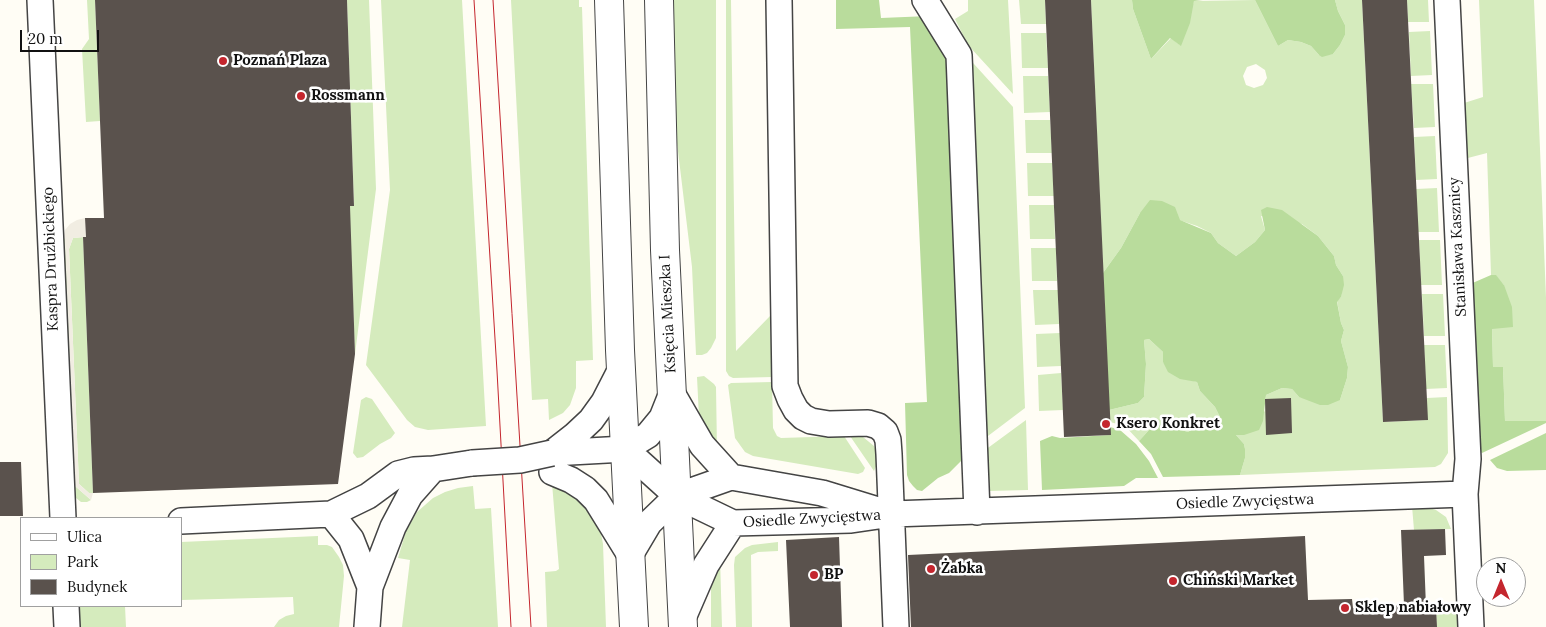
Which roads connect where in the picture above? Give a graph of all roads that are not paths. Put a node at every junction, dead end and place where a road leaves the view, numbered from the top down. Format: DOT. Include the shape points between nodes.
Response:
graph roads {
  1 [pos="40,0"];
  2 [pos="609,0"];
  3 [pos="659,0"];
  4 [pos="779,0"];
  5 [pos="925,0"];
  6 [pos="1447,0"];
  7 [pos="621,369"];
  8 [pos="672,393"];
  9 [pos="625,449"];
  10 [pos="552,462"];
  11 [pos="433,469"];
  12 [pos="731,477"];
  13 [pos="1465,494"];
  14 [pos="677,496"];
  15 [pos="977,512"];
  16 [pos="331,514"];
  17 [pos="892,514"];
  18 [pos="63,517"];
  19 [pos="182,521"];
  20 [pos="733,523"];
  21 [pos="630,555"];
  22 [pos="370,586"];
  23 [pos="66,607"];
  24 [pos="683,622"];
  25 [pos="67,627"];
  26 [pos="367,627"];
  27 [pos="634,627"];
  28 [pos="896,627"];
  29 [pos="1471,627"];
  1 -- 18 [label="street, Kaspra Drużbickiego"];
  2 -- 7 [label="street"];
  3 -- 8 [label="street, Księcia Mieszka I"];
  4 -- 17 [label="street" via="785,386 802,417 829,424 868,423 885,432 890,454"];
  5 -- 15 [label="street" via="959,55"];
  6 -- 13 [label="street, Stanisława Kasznicy" via="1468,459"];
  7 -- 9 [label="street"];
  7 -- 10 [label="street" via="591,420"];
  8 -- 9 [label="street" via="662,418 648,434"];
  8 -- 12 [label="street" via="702,446"];
  8 -- 14 [label="street, Księcia Mieszka I"];
  9 -- 10 [label="street"];
  9 -- 14 [label="street"];
  9 -- 21 [label="street"];
  10 -- 11 [label="street, bridge" via="520,460"];
  10 -- 21 [label="street" via="596,500"];
  11 -- 16 [label="street" via="398,474 368,496"];
  11 -- 22 [label="street" via="404,504"];
  12 -- 14 [label="street"];
  12 -- 17 [label="street, Osiedle Zwycięstwa" via="822,493"];
  13 -- 15 [label="street, Osiedle Zwycięstwa"];
  13 -- 29 [label="street"];
  14 -- 20 [label="street"];
  14 -- 21 [label="street" via="649,523"];
  14 -- 24 [label="street, Księcia Mieszka I"];
  15 -- 17 [label="street, Osiedle Zwycięstwa"];
  16 -- 19 [label="street"];
  16 -- 22 [label="street" via="351,540"];
  17 -- 20 [label="street, Osiedle Zwycięstwa" via="851,520"];
  17 -- 28 [label="street, Osiedle Zwycięstwa"];
  20 -- 24 [label="street" via="706,565"];
  21 -- 27 [label="street"];
  22 -- 26 [label="street"];
  23 -- 25 [label="street"];
}
